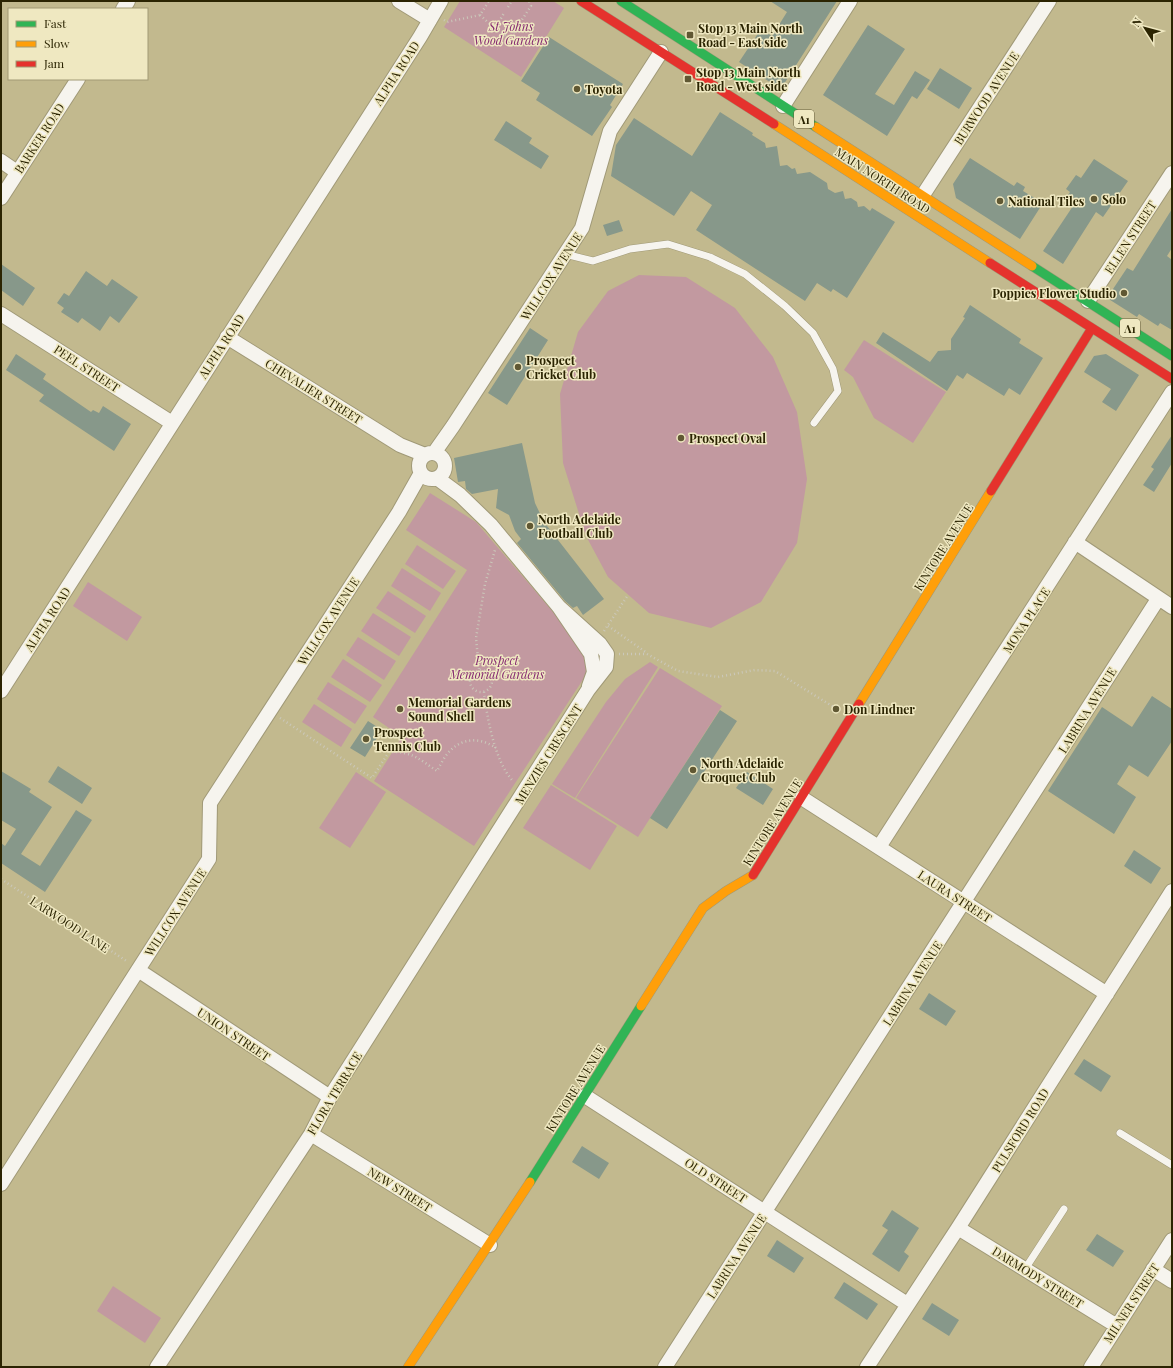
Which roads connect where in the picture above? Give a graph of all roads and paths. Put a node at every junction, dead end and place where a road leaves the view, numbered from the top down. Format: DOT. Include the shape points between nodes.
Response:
graph roads {
  1 [pos="399,1"];
  2 [pos="441,1"];
  3 [pos="490,1"];
  4 [pos="512,1"];
  5 [pos="530,1"];
  6 [pos="581,1"];
  7 [pos="620,1"];
  8 [pos="850,1"];
  9 [pos="1049,1"];
  10 [pos="508,7"];
  11 [pos="504,13"];
  12 [pos="629,14"];
  13 [pos="480,15"];
  14 [pos="432,17"];
  15 [pos="495,29"];
  16 [pos="661,52"];
  17 [pos="77,80"];
  18 [pos="783,106"];
  19 [pos="1,161"];
  20 [pos="18,172"];
  21 [pos="1172,173"];
  22 [pos="1,198"];
  23 [pos="917,203"];
  24 [pos="565,254"];
  25 [pos="1088,301"];
  26 [pos="1,314"];
  27 [pos="1092,328"];
  28 [pos="227,337"];
  29 [pos="1172,356"];
  30 [pos="1172,379"];
  31 [pos="1172,392"];
  32 [pos="172,423"];
  33 [pos="814,423"];
  34 [pos="432,466"];
  35 [pos="1076,542"];
  36 [pos="495,550"];
  37 [pos="628,595"];
  38 [pos="1158,599"];
  39 [pos="559,606"];
  40 [pos="1172,607"];
  41 [pos="608,626"];
  42 [pos="597,642"];
  43 [pos="607,654"];
  44 [pos="647,654"];
  45 [pos="479,669"];
  46 [pos="1,690"];
  47 [pos="588,690"];
  48 [pos="484,692"];
  49 [pos="269,711"];
  50 [pos="851,718"];
  51 [pos="496,748"];
  52 [pos="513,781"];
  53 [pos="802,798"];
  54 [pos="508,818"];
  55 [pos="879,847"];
  56 [pos="1,879"];
  57 [pos="1172,891"];
  58 [pos="965,902"];
  59 [pos="138,969"];
  60 [pos="1107,994"];
  61 [pos="585,1096"];
  62 [pos="330,1097"];
  63 [pos="1120,1133"];
  64 [pos="311,1134"];
  65 [pos="1172,1165"];
  66 [pos="1,1184"];
  67 [pos="1064,1209"];
  68 [pos="764,1212"];
  69 [pos="958,1228"];
  70 [pos="1172,1240"];
  71 [pos="490,1245"];
  72 [pos="1153,1269"];
  73 [pos="1025,1270"];
  74 [pos="1172,1281"];
  75 [pos="907,1304"];
  76 [pos="1117,1326"];
  77 [pos="157,1367"];
  78 [pos="408,1367"];
  79 [pos="665,1367"];
  80 [pos="867,1367"];
  81 [pos="1091,1367"];
  1 -- 14 [label="street"];
  2 -- 14 [label="street, ALPHA ROAD"];
  3 -- 13 [label="path"];
  4 -- 10 [label="path"];
  5 -- 15 [label="path" via="531,6 510,38"];
  6 -- 12 [label="main road, MAIN NORTH ROAD / A1"];
  7 -- 12 [label="main road, MAIN NORTH ROAD / A1"];
  8 -- 18 [label="street"];
  9 -- 23 [label="street, BURWOOD AVENUE"];
  11 -- 15 [label="path"];
  12 -- 16 [label="main road, MAIN NORTH ROAD / A1"];
  12 -- 18 [label="main road, MAIN NORTH ROAD / A1"];
  13 -- 14 [label="path" via="447,22"];
  13 -- 15 [label="path"];
  14 -- 28 [label="street, ALPHA ROAD"];
  16 -- 23 [label="main road, MAIN NORTH ROAD / A1"];
  16 -- 24 [label="street, WILLCOX AVENUE" via="610,131 582,228"];
  17 -- 20 [label="street, BARKER ROAD"];
  18 -- 23 [label="main road, MAIN NORTH ROAD / A1"];
  19 -- 20 [label="street"];
  20 -- 22 [label="street, BARKER ROAD"];
  21 -- 25 [label="street, ELLEN STREET"];
  23 -- 25 [label="main road, MAIN NORTH ROAD / A1"];
  23 -- 27 [label="main road, MAIN NORTH ROAD / A1"];
  24 -- 33 [label="lane" via="593,261 630,249 668,244 710,257 745,274 785,306 813,333 833,369 838,391"];
  24 -- 34 [label="street, WILLCOX AVENUE" via="453,426"];
  25 -- 29 [label="main road, MAIN NORTH ROAD / A1"];
  26 -- 32 [label="street, PEEL STREET"];
  27 -- 30 [label="main road, MAIN NORTH ROAD / A1"];
  27 -- 50 [label="main road, KINTORE AVENUE"];
  28 -- 32 [label="street, ALPHA ROAD"];
  28 -- 34 [label="street, CHEVALIER STREET"];
  31 -- 35 [label="street, MONA PLACE"];
  32 -- 46 [label="street, ALPHA ROAD"];
  34 -- 39 [label="street, MENZIES CRESCENT" via="491,525"];
  34 -- 49 [label="street, WILLCOX AVENUE"];
  35 -- 38 [label="street"];
  35 -- 55 [label="street, MONA PLACE"];
  36 -- 45 [label="path" via="485,584 476,638"];
  37 -- 41 [label="path"];
  38 -- 40 [label="street"];
  38 -- 58 [label="street, LABRINA AVENUE"];
  39 -- 42 [label="street, MENZIES CRESCENT"];
  39 -- 47 [label="street, MENZIES CRESCENT" via="591,654 594,672"];
  41 -- 42 [label="path"];
  41 -- 44 [label="path"];
  42 -- 43 [label="street, MENZIES CRESCENT"];
  43 -- 44 [label="path"];
  43 -- 47 [label="street, MENZIES CRESCENT" via="606,667"];
  44 -- 50 [label="path" via="678,671 718,677 755,670 775,671"];
  45 -- 48 [label="path" via="492,677 491,686"];
  45 -- 48 [label="path" via="471,674 470,682 476,690"];
  47 -- 54 [label="street, MENZIES CRESCENT"];
  48 -- 51 [label="path"];
  49 -- 51 [label="path" via="372,778 389,752 404,751 437,771 450,750 462,742 487,741"];
  49 -- 59 [label="street, WILLCOX AVENUE" via="210,803 209,859"];
  50 -- 53 [label="main road, KINTORE AVENUE"];
  51 -- 52 [label="path" via="504,769"];
  53 -- 55 [label="street, LAURA STREET"];
  53 -- 61 [label="main road, KINTORE AVENUE" via="752,877 726,891 703,908"];
  54 -- 62 [label="street, FLORA TERRACE"];
  55 -- 58 [label="street, LAURA STREET"];
  56 -- 59 [label="path, LARWOOD LANE"];
  57 -- 60 [label="street, PULSFORD ROAD"];
  58 -- 60 [label="street, LAURA STREET"];
  58 -- 68 [label="street, LABRINA AVENUE"];
  59 -- 62 [label="street, UNION STREET"];
  59 -- 66 [label="street, WILLCOX AVENUE"];
  60 -- 69 [label="street, PULSFORD ROAD"];
  61 -- 68 [label="street, OLD STREET"];
  61 -- 71 [label="main road, KINTORE AVENUE"];
  62 -- 64 [label="street, FLORA TERRACE"];
  63 -- 65 [label="lane"];
  64 -- 71 [label="street, NEW STREET"];
  64 -- 77 [label="street, FLORA TERRACE"];
  67 -- 73 [label="lane"];
  68 -- 75 [label="street, OLD STREET"];
  68 -- 79 [label="street, LABRINA AVENUE"];
  69 -- 73 [label="street, DARMODY STREET"];
  69 -- 75 [label="street, PULSFORD ROAD"];
  70 -- 72 [label="street, MILNER STREET"];
  71 -- 78 [label="main road, KINTORE AVENUE"];
  72 -- 74 [label="street"];
  72 -- 76 [label="street, MILNER STREET"];
  73 -- 76 [label="street, DARMODY STREET"];
  75 -- 80 [label="street, PULSFORD ROAD"];
  76 -- 81 [label="street, MILNER STREET"];
}
